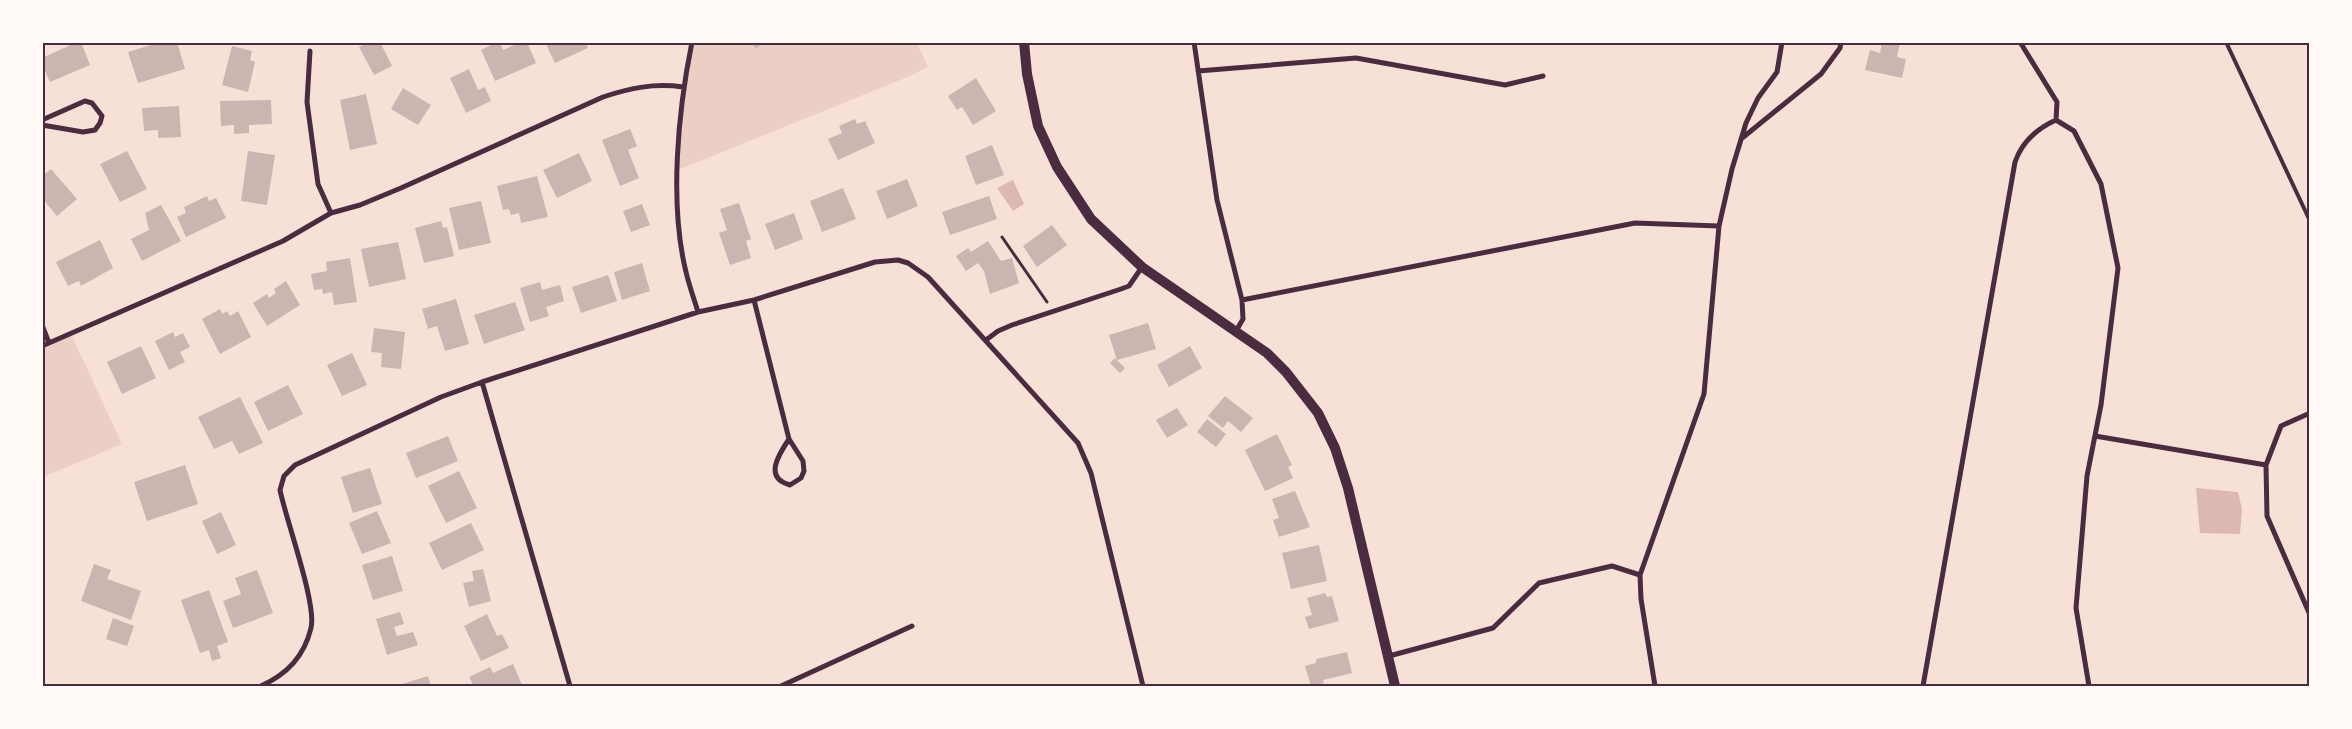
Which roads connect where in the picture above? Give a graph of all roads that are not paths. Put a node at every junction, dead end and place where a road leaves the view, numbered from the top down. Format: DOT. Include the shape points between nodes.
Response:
graph roads {
  1 [pos="692,42"];
  2 [pos="1024,42"];
  3 [pos="1194,42"];
  4 [pos="1782,42"];
  5 [pos="1841,42"];
  6 [pos="2020,42"];
  7 [pos="2226,42"];
  8 [pos="310,51"];
  9 [pos="1198,71"];
  10 [pos="1543,76"];
  11 [pos="683,87"];
  12 [pos="42,120"];
  13 [pos="2056,120"];
  14 [pos="42,125"];
  15 [pos="1741,139"];
  16 [pos="331,213"];
  17 [pos="2310,221"];
  18 [pos="1719,226"];
  19 [pos="1142,268"];
  20 [pos="754,300"];
  21 [pos="1242,300"];
  22 [pos="698,312"];
  23 [pos="42,325"];
  24 [pos="1236,331"];
  25 [pos="986,340"];
  26 [pos="49,343"];
  27 [pos="42,346"];
  28 [pos="482,382"];
  29 [pos="2310,413"];
  30 [pos="2095,436"];
  31 [pos="789,439"];
  32 [pos="2266,464"];
  33 [pos="1640,575"];
  34 [pos="2310,615"];
  35 [pos="912,626"];
  36 [pos="1389,656"];
  37 [pos="261,686"];
  38 [pos="570,686"];
  39 [pos="781,686"];
  40 [pos="1143,686"];
  41 [pos="1396,686"];
  42 [pos="1655,686"];
  43 [pos="1923,686"];
  44 [pos="2089,686"];
  1 -- 11 [label="street"];
  2 -- 19 [label="main road" via="1038,126 1057,167 1091,219"];
  3 -- 9 [label="street"];
  4 -- 15 [label="street" via="1777,72 1758,98"];
  5 -- 15 [label="street" via="1821,74"];
  6 -- 13 [label="street" via="2057,102"];
  7 -- 17 [label="lane"];
  8 -- 16 [label="street" via="307,102 318,184"];
  9 -- 10 [label="street" via="1356,58 1505,85"];
  9 -- 21 [label="street" via="1217,200"];
  11 -- 16 [label="street" via="648,85 603,97 401,188"];
  11 -- 22 [label="street" via="677,204 686,271"];
  12 -- 14 [label="street" via="85,101 92,103 102,116 95,130 83,132"];
  13 -- 30 [label="street" via="2074,131 2102,184 2118,268"];
  13 -- 43 [label="street" via="2021,144 2014,162"];
  15 -- 18 [label="street"];
  16 -- 26 [label="street" via="283,241"];
  18 -- 21 [label="street" via="1635,224"];
  18 -- 33 [label="street" via="1704,394"];
  19 -- 24 [label="main road"];
  19 -- 25 [label="street" via="1135,280 1121,290 998,331"];
  20 -- 22 [label="street"];
  20 -- 25 [label="street" via="874,262 898,260 928,277"];
  20 -- 31 [label="street"];
  21 -- 24 [label="street" via="1243,319"];
  22 -- 28 [label="street"];
  23 -- 26 [label="street"];
  24 -- 36 [label="main road" via="1267,353 1286,372 1318,413 1328,432 1348,488"];
  25 -- 40 [label="street" via="1078,443 1085,456"];
  26 -- 27 [label="street"];
  28 -- 37 [label="street" via="440,397 319,452 295,465 284,476 280,490 310,603 312,626 294,665 280,677"];
  28 -- 38 [label="street"];
  29 -- 32 [label="street" via="2281,426"];
  30 -- 32 [label="street"];
  30 -- 44 [label="street" via="2087,476 2076,608"];
  31 -- 31 [label="street" via="803,461 804,471 801,478 790,485 776,475 774,466"];
  32 -- 34 [label="street" via="2267,516"];
  33 -- 36 [label="street" via="1612,566 1539,583 1493,628"];
  33 -- 42 [label="street"];
  35 -- 39 [label="street"];
  36 -- 41 [label="main road"];
}
